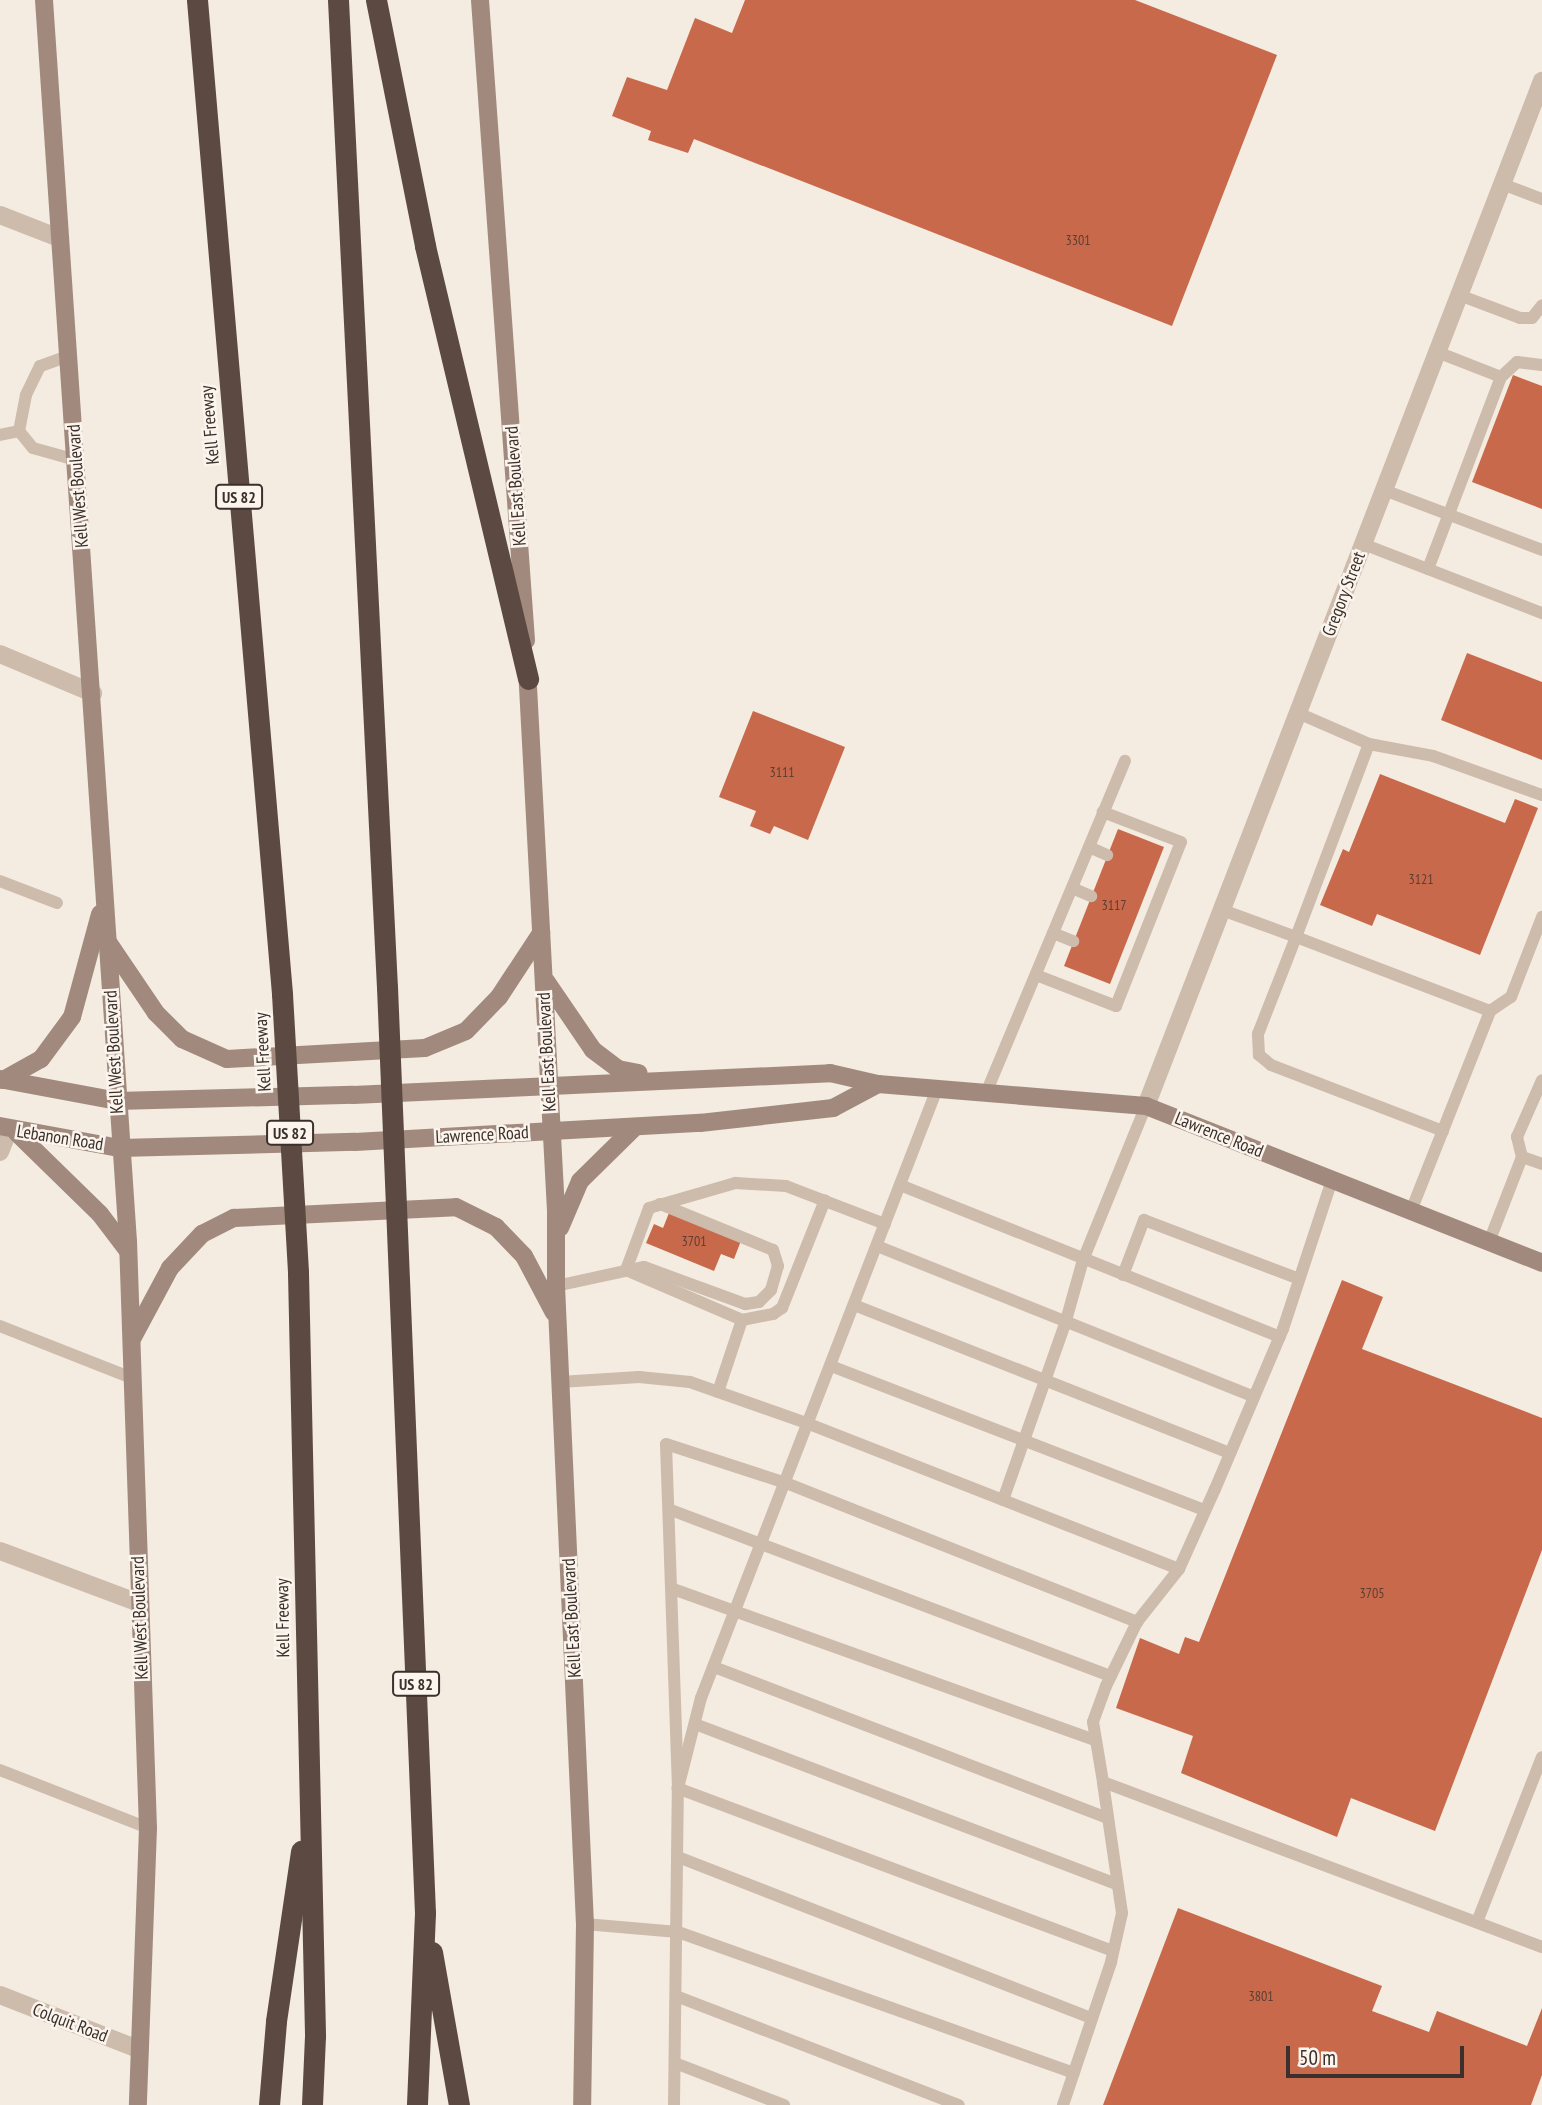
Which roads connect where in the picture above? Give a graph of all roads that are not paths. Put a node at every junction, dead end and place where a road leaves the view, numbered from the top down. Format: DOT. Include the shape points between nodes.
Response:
graph roads {
  1 [pos="44,0"];
  2 [pos="197,0"];
  3 [pos="338,0"];
  4 [pos="376,0"];
  5 [pos="480,0"];
  6 [pos="1542,81"];
  7 [pos="1502,184"];
  8 [pos="1542,199"];
  9 [pos="0,215"];
  10 [pos="59,238"];
  11 [pos="1460,295"];
  12 [pos="1542,305"];
  13 [pos="1437,352"];
  14 [pos="68,356"];
  15 [pos="1542,365"];
  16 [pos="1501,377"];
  17 [pos="19,430"];
  18 [pos="0,435"];
  19 [pos="76,460"];
  20 [pos="1384,490"];
  21 [pos="1450,515"];
  22 [pos="1363,544"];
  23 [pos="1542,550"];
  24 [pos="1428,569"];
  25 [pos="1542,613"];
  26 [pos="0,654"];
  27 [pos="528,679"];
  28 [pos="93,693"];
  29 [pos="1298,713"];
  30 [pos="1369,744"];
  31 [pos="1125,761"];
  32 [pos="1542,795"];
  33 [pos="1103,812"];
  34 [pos="1089,847"];
  35 [pos="1107,855"];
  36 [pos="1154,873"];
  37 [pos="1167,878"];
  38 [pos="0,881"];
  39 [pos="1072,888"];
  40 [pos="105,894"];
  41 [pos="1091,896"];
  42 [pos="57,903"];
  43 [pos="1222,910"];
  44 [pos="1138,914"];
  45 [pos="1542,917"];
  46 [pos="1151,919"];
  47 [pos="541,933"];
  48 [pos="1053,933"];
  49 [pos="1296,937"];
  50 [pos="1073,941"];
  51 [pos="108,942"];
  52 [pos="1119,960"];
  53 [pos="1132,965"];
  54 [pos="544,973"];
  55 [pos="1036,975"];
  56 [pos="1490,1011"];
  57 [pos="1,1079"];
  58 [pos="666,1079"];
  59 [pos="1542,1080"];
  60 [pos="878,1084"];
  61 [pos="549,1085"];
  62 [pos="937,1089"];
  63 [pos="986,1093"];
  64 [pos="117,1101"];
  65 [pos="1146,1106"];
  66 [pos="635,1127"];
  67 [pos="8,1129"];
  68 [pos="551,1131"];
  69 [pos="1443,1131"];
  70 [pos="120,1148"];
  71 [pos="0,1152"];
  72 [pos="1522,1157"];
  73 [pos="1542,1164"];
  74 [pos="1332,1180"];
  75 [pos="900,1185"];
  76 [pos="825,1200"];
  77 [pos="660,1204"];
  78 [pos="1411,1211"];
  79 [pos="885,1224"];
  80 [pos="556,1238"];
  81 [pos="1489,1242"];
  82 [pos="877,1246"];
  83 [pos="128,1251"];
  84 [pos="1083,1260"];
  85 [pos="1542,1263"];
  86 [pos="626,1270"];
  87 [pos="1123,1275"];
  88 [pos="1299,1279"];
  89 [pos="556,1286"];
  90 [pos="854,1305"];
  91 [pos="557,1320"];
  92 [pos="742,1321"];
  93 [pos="1065,1324"];
  94 [pos="0,1326"];
  95 [pos="1280,1337"];
  96 [pos="131,1341"];
  97 [pos="831,1366"];
  98 [pos="132,1378"];
  99 [pos="1045,1380"];
  100 [pos="560,1382"];
  101 [pos="718,1392"];
  102 [pos="1254,1397"];
  103 [pos="809,1424"];
  104 [pos="1025,1438"];
  105 [pos="1230,1453"];
  106 [pos="786,1483"];
  107 [pos="1003,1500"];
  108 [pos="671,1510"];
  109 [pos="1205,1510"];
  110 [pos="761,1546"];
  111 [pos="0,1551"];
  112 [pos="1179,1569"];
  113 [pos="673,1589"];
  114 [pos="139,1603"];
  115 [pos="736,1612"];
  116 [pos="1137,1622"];
  117 [pos="714,1667"];
  118 [pos="1111,1676"];
  119 [pos="695,1724"];
  120 [pos="1093,1739"];
  121 [pos="1542,1757"];
  122 [pos="0,1770"];
  123 [pos="1103,1782"];
  124 [pos="678,1788"];
  125 [pos="310,1794"];
  126 [pos="1108,1818"];
  127 [pos="148,1828"];
  128 [pos="678,1857"];
  129 [pos="1117,1884"];
  130 [pos="425,1913"];
  131 [pos="1477,1922"];
  132 [pos="585,1924"];
  133 [pos="678,1932"];
  134 [pos="1542,1947"];
  135 [pos="1113,1951"];
  136 [pos="0,1995"];
  137 [pos="676,1996"];
  138 [pos="1092,2018"];
  139 [pos="140,2050"];
  140 [pos="675,2063"];
  141 [pos="1074,2073"];
  142 [pos="138,2105"];
  143 [pos="269,2105"];
  144 [pos="312,2105"];
  145 [pos="417,2105"];
  146 [pos="459,2105"];
  147 [pos="582,2105"];
  148 [pos="674,2105"];
  149 [pos="784,2105"];
  150 [pos="959,2105"];
  151 [pos="1063,2105"];
  1 -- 10 [label="main road, Kell West Boulevard"];
  2 -- 125 [label="highway, Kell Freeway / US 82" via="282,994 298,1273"];
  3 -- 130 [label="highway, US 82" via="387,987"];
  4 -- 27 [label="highway" via="425,246"];
  5 -- 27 [label="main road, Kell East Boulevard"];
  6 -- 7 [label="street, Gregory Street"];
  7 -- 8 [label="lane"];
  7 -- 11 [label="street, Gregory Street"];
  9 -- 10 [label="street"];
  10 -- 14 [label="main road, Kell West Boulevard"];
  11 -- 12 [label="lane" via="1520,318 1532,318"];
  11 -- 13 [label="street, Gregory Street"];
  13 -- 16 [label="lane"];
  13 -- 20 [label="street, Gregory Street"];
  14 -- 17 [label="lane" via="40,366 26,395"];
  14 -- 19 [label="main road, Kell West Boulevard"];
  15 -- 16 [label="lane" via="1517,362"];
  16 -- 21 [label="lane"];
  17 -- 18 [label="lane"];
  17 -- 19 [label="lane" via="33,448"];
  19 -- 28 [label="main road, Kell West Boulevard"];
  20 -- 21 [label="lane"];
  20 -- 22 [label="street, Gregory Street"];
  21 -- 23 [label="lane"];
  21 -- 24 [label="lane"];
  22 -- 24 [label="lane"];
  22 -- 29 [label="street, Gregory Street"];
  24 -- 25 [label="lane"];
  26 -- 28 [label="street"];
  27 -- 47 [label="main road, Kell East Boulevard"];
  28 -- 40 [label="main road, Kell West Boulevard"];
  29 -- 30 [label="lane"];
  29 -- 43 [label="street, Gregory Street"];
  30 -- 32 [label="lane" via="1433,756"];
  30 -- 49 [label="lane"];
  31 -- 33 [label="lane"];
  33 -- 34 [label="lane"];
  33 -- 37 [label="lane" via="1181,842"];
  34 -- 35 [label="lane"];
  34 -- 39 [label="lane"];
  36 -- 37 [label="lane"];
  37 -- 46 [label="lane"];
  38 -- 42 [label="lane"];
  39 -- 41 [label="lane"];
  39 -- 48 [label="lane"];
  40 -- 51 [label="main road, Kell West Boulevard"];
  40 -- 57 [label="main road" via="72,1017 41,1059"];
  43 -- 49 [label="lane"];
  43 -- 65 [label="street, Gregory Street"];
  44 -- 46 [label="lane"];
  45 -- 56 [label="lane" via="1511,997"];
  46 -- 53 [label="lane"];
  47 -- 51 [label="main road" via="499,997 466,1031 425,1048 227,1059 182,1040 156,1013"];
  47 -- 54 [label="main road, Kell East Boulevard"];
  48 -- 50 [label="lane"];
  48 -- 55 [label="lane"];
  49 -- 56 [label="lane"];
  49 -- 69 [label="lane" via="1258,1034 1259,1055 1271,1065"];
  51 -- 64 [label="main road, Kell West Boulevard"];
  52 -- 53 [label="lane"];
  53 -- 55 [label="lane" via="1116,1006"];
  54 -- 58 [label="main road" via="551,993 593,1049 618,1069"];
  54 -- 61 [label="main road, Kell East Boulevard"];
  55 -- 63 [label="lane"];
  56 -- 69 [label="lane"];
  57 -- 64 [label="main road"];
  58 -- 60 [label="main road, Lawrence Road" via="830,1073"];
  58 -- 61 [label="main road, Lawrence Road"];
  59 -- 72 [label="lane" via="1517,1137"];
  60 -- 62 [label="main road, Lawrence Road"];
  60 -- 66 [label="main road, Lawrence Road" via="833,1108"];
  61 -- 64 [label="main road, Lawrence Road"];
  61 -- 68 [label="main road, Kell East Boulevard"];
  62 -- 63 [label="main road, Lawrence Road"];
  62 -- 75 [label="lane"];
  63 -- 65 [label="main road, Lawrence Road"];
  64 -- 70 [label="main road, Kell West Boulevard"];
  65 -- 74 [label="main road, Lawrence Road"];
  65 -- 84 [label="lane"];
  66 -- 68 [label="main road, Lawrence Road"];
  66 -- 80 [label="main road" via="580,1181"];
  67 -- 70 [label="main road, Lebanon Road"];
  67 -- 71 [label="street"];
  67 -- 83 [label="main road" via="100,1214"];
  68 -- 70 [label="main road, Lawrence Road"];
  68 -- 80 [label="main road, Kell East Boulevard"];
  69 -- 78 [label="lane"];
  70 -- 83 [label="main road, Kell West Boulevard"];
  72 -- 73 [label="lane"];
  72 -- 81 [label="lane"];
  74 -- 78 [label="main road, Lawrence Road"];
  74 -- 88 [label="lane"];
  75 -- 79 [label="lane"];
  75 -- 84 [label="lane"];
  76 -- 77 [label="lane" via="786,1186 735,1183"];
  76 -- 79 [label="lane"];
  76 -- 92 [label="lane" via="782,1308"];
  77 -- 86 [label="lane" via="649,1208"];
  77 -- 86 [label="lane" via="773,1250 778,1266 771,1290 759,1302 745,1304 644,1267"];
  78 -- 81 [label="main road, Lawrence Road"];
  79 -- 82 [label="lane"];
  80 -- 89 [label="main road, Kell East Boulevard"];
  81 -- 85 [label="main road, Lawrence Road"];
  82 -- 90 [label="lane"];
  82 -- 93 [label="lane"];
  83 -- 96 [label="main road, Kell West Boulevard"];
  84 -- 87 [label="lane"];
  84 -- 93 [label="lane"];
  86 -- 89 [label="lane"];
  86 -- 92 [label="lane"];
  87 -- 88 [label="lane" via="1144,1220"];
  87 -- 95 [label="lane"];
  88 -- 95 [label="lane"];
  89 -- 91 [label="main road, Kell East Boulevard"];
  90 -- 97 [label="lane"];
  90 -- 99 [label="lane"];
  91 -- 96 [label="main road" via="524,1256 496,1227 456,1207 234,1218 202,1234 170,1268"];
  91 -- 100 [label="main road, Kell East Boulevard"];
  92 -- 101 [label="lane"];
  93 -- 99 [label="lane"];
  93 -- 102 [label="lane"];
  94 -- 98 [label="lane"];
  95 -- 102 [label="lane"];
  96 -- 98 [label="main road, Kell West Boulevard"];
  97 -- 103 [label="lane"];
  97 -- 104 [label="lane"];
  98 -- 114 [label="main road, Kell West Boulevard"];
  99 -- 104 [label="lane"];
  99 -- 105 [label="lane"];
  100 -- 101 [label="lane" via="639,1377 690,1382"];
  100 -- 132 [label="main road, Kell East Boulevard"];
  101 -- 103 [label="lane"];
  102 -- 105 [label="lane"];
  103 -- 106 [label="lane"];
  103 -- 107 [label="lane"];
  104 -- 107 [label="lane"];
  104 -- 109 [label="lane"];
  105 -- 109 [label="lane"];
  106 -- 108 [label="lane" via="666,1444"];
  106 -- 110 [label="lane"];
  106 -- 116 [label="lane"];
  107 -- 112 [label="lane"];
  108 -- 110 [label="lane"];
  108 -- 113 [label="lane"];
  109 -- 112 [label="lane"];
  110 -- 115 [label="lane"];
  110 -- 118 [label="lane"];
  111 -- 114 [label="street"];
  112 -- 116 [label="lane"];
  113 -- 115 [label="lane"];
  113 -- 124 [label="lane"];
  114 -- 127 [label="main road, Kell West Boulevard"];
  115 -- 117 [label="lane"];
  115 -- 120 [label="lane"];
  116 -- 118 [label="lane"];
  117 -- 119 [label="lane"];
  117 -- 126 [label="lane"];
  118 -- 120 [label="lane" via="1093,1722"];
  119 -- 124 [label="lane"];
  119 -- 129 [label="lane"];
  120 -- 123 [label="lane"];
  121 -- 131 [label="lane"];
  122 -- 127 [label="lane"];
  123 -- 126 [label="lane"];
  123 -- 131 [label="lane"];
  124 -- 128 [label="lane"];
  124 -- 135 [label="lane"];
  125 -- 143 [label="highway" via="276,2021"];
  125 -- 144 [label="highway, Kell Freeway / US 82"];
  126 -- 129 [label="lane"];
  127 -- 139 [label="main road, Kell West Boulevard"];
  128 -- 133 [label="lane"];
  128 -- 138 [label="lane"];
  129 -- 135 [label="lane" via="1122,1913"];
  130 -- 145 [label="highway, US 82"];
  130 -- 146 [label="highway"];
  131 -- 134 [label="lane"];
  132 -- 133 [label="lane"];
  132 -- 147 [label="main road, Kell East Boulevard"];
  133 -- 137 [label="lane"];
  133 -- 141 [label="lane"];
  135 -- 138 [label="lane"];
  136 -- 139 [label="street, Colquit Road"];
  137 -- 140 [label="lane"];
  137 -- 150 [label="lane"];
  138 -- 141 [label="lane"];
  139 -- 142 [label="main road, Kell West Boulevard"];
  140 -- 148 [label="lane"];
  140 -- 149 [label="lane"];
  141 -- 151 [label="lane"];
}
